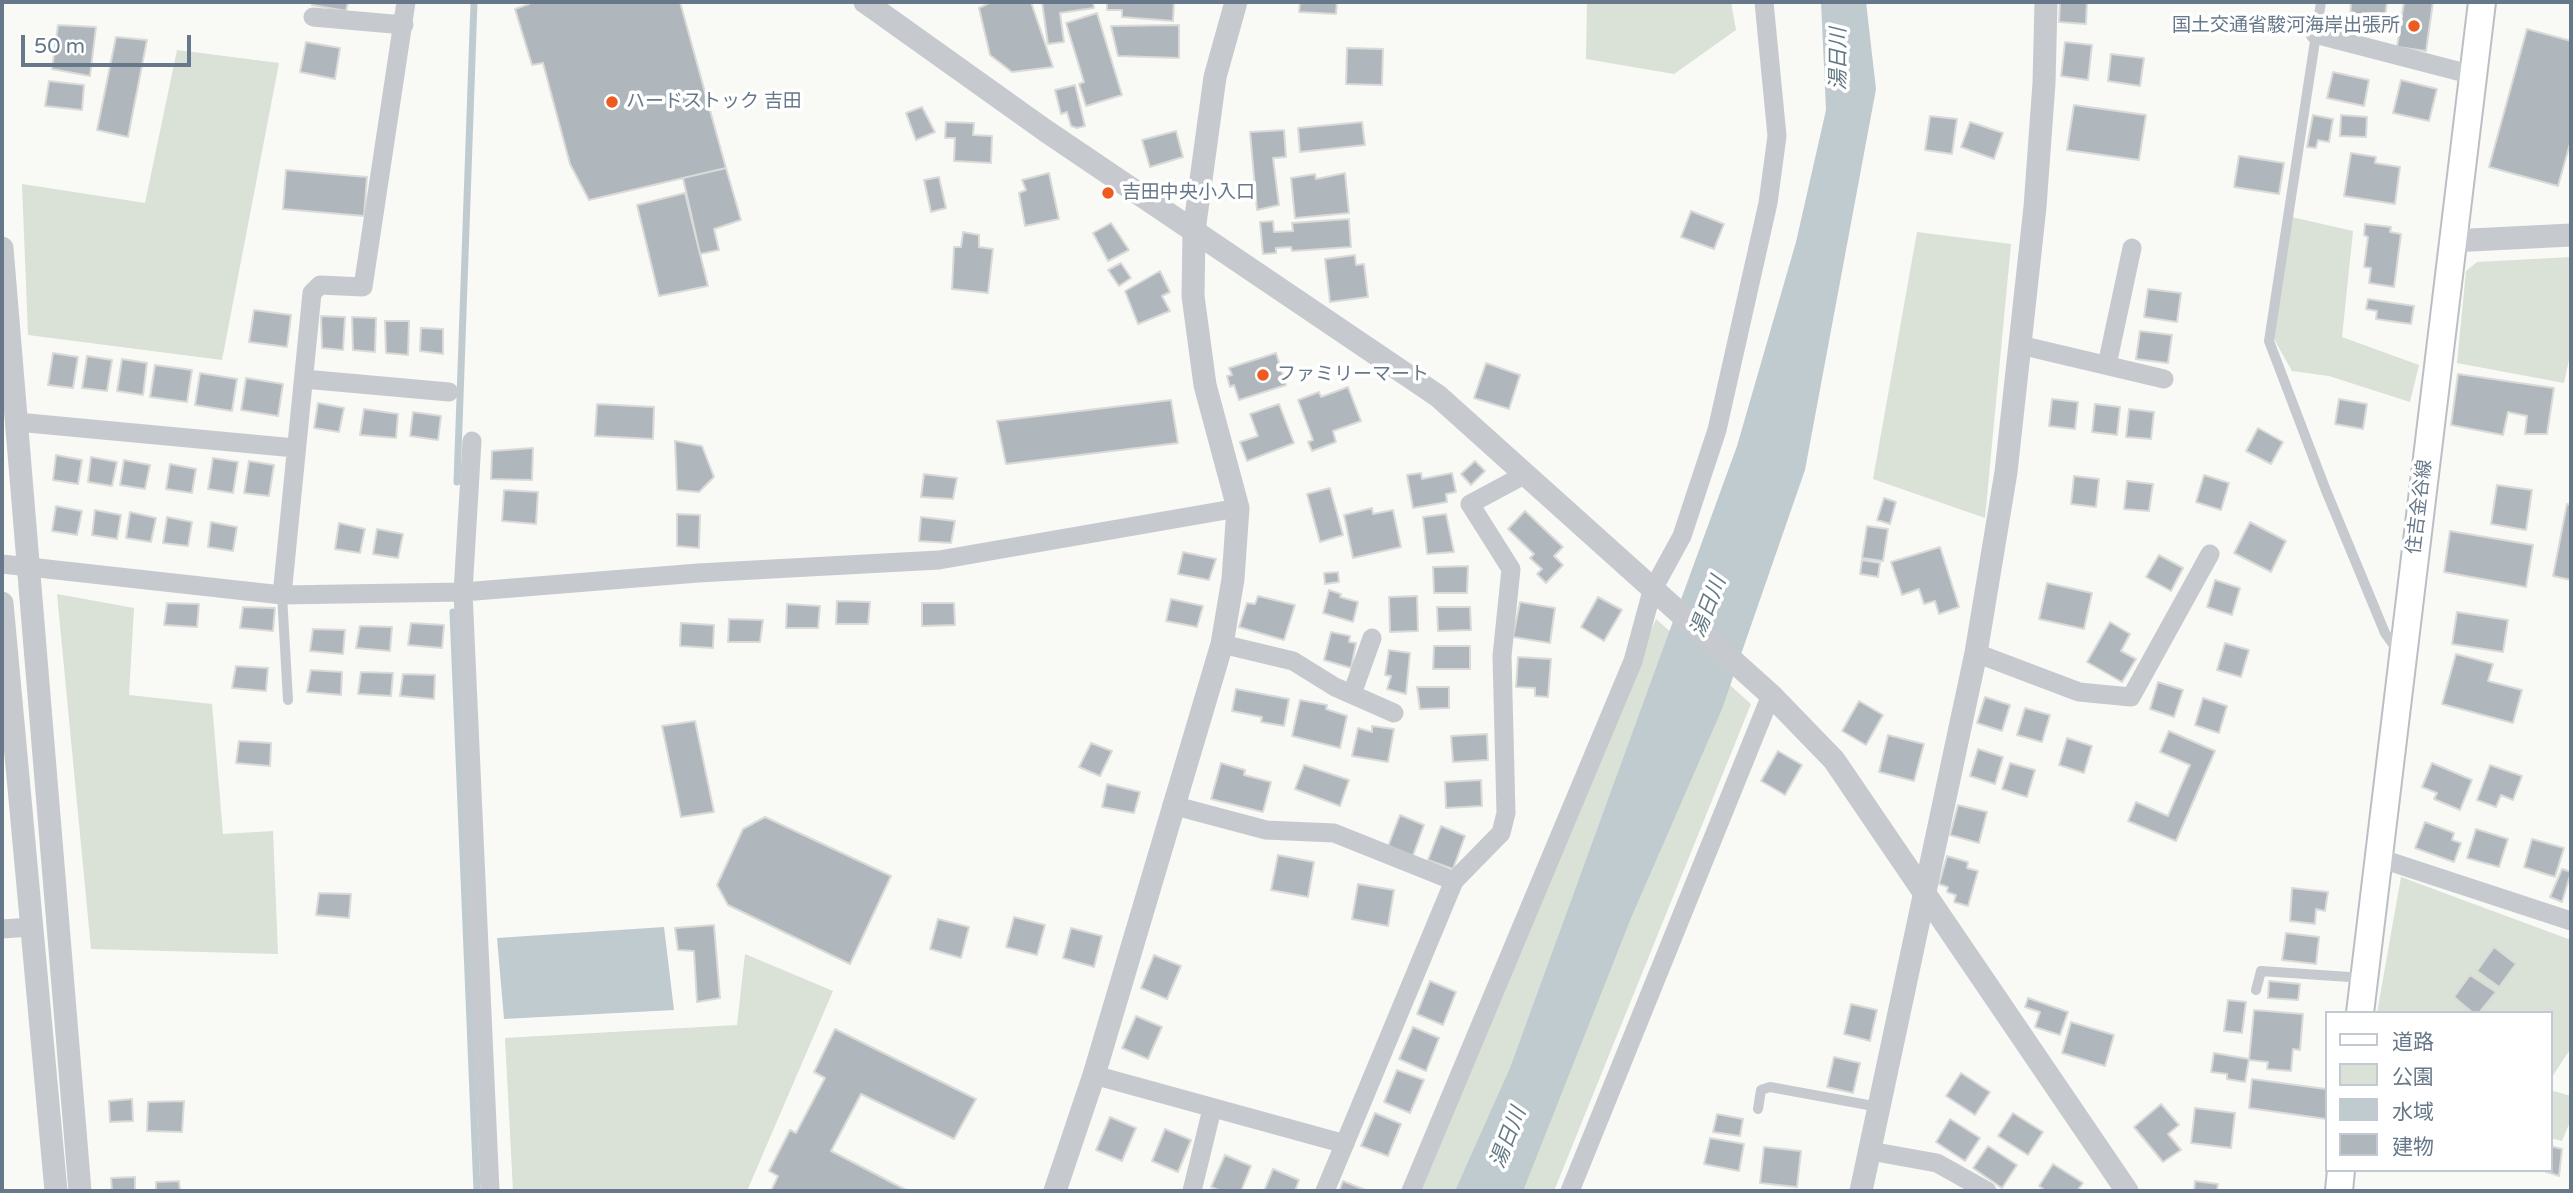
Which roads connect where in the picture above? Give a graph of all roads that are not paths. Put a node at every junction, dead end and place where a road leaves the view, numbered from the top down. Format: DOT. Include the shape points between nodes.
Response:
graph roads {
  1 [pos="406,2"];
  2 [pos="865,2"];
  3 [pos="1236,2"];
  4 [pos="1764,2"];
  5 [pos="2046,2"];
  6 [pos="2322,2"];
  7 [pos="2482,2"];
  8 [pos="313,17"];
  9 [pos="404,25"];
  10 [pos="2315,34"];
  11 [pos="2473,75"];
  12 [pos="1194,231"];
  13 [pos="2571,234"];
  14 [pos="2451,241"];
  15 [pos="2,248"];
  16 [pos="2133,248"];
  17 [pos="2020,345"];
  18 [pos="2107,365"];
  19 [pos="304,379"];
  20 [pos="2164,379"];
  21 [pos="449,392"];
  22 [pos="17,422"];
  23 [pos="472,441"];
  24 [pos="295,448"];
  25 [pos="1524,475"];
  26 [pos="1238,508"];
  27 [pos="2210,554"];
  28 [pos="2,565"];
  29 [pos="29,567"];
  30 [pos="1652,591"];
  31 [pos="463,592"];
  32 [pos="282,595"];
  33 [pos="2,603"];
  34 [pos="1372,638"];
  35 [pos="1222,644"];
  36 [pos="1976,653"];
  37 [pos="2402,658"];
  38 [pos="1765,689"];
  39 [pos="1352,694"];
  40 [pos="288,700"];
  41 [pos="1394,713"];
  42 [pos="1172,805"];
  43 [pos="2379,858"];
  44 [pos="1454,881"];
  45 [pos="1925,895"];
  46 [pos="2571,920"];
  47 [pos="32,927"];
  48 [pos="2,929"];
  49 [pos="2364,979"];
  50 [pos="2256,990"];
  51 [pos="2360,1011"];
  52 [pos="1094,1075"];
  53 [pos="1880,1107"];
  54 [pos="1212,1109"];
  55 [pos="1758,1109"];
  56 [pos="1345,1144"];
  57 [pos="1870,1151"];
  58 [pos="2341,1172"];
  59 [pos="56,1191"];
  60 [pos="80,1191"];
  61 [pos="490,1191"];
  62 [pos="1055,1191"];
  63 [pos="1192,1191"];
  64 [pos="1325,1191"];
  65 [pos="1411,1191"];
  66 [pos="1570,1191"];
  67 [pos="1861,1191"];
  68 [pos="1987,1191"];
  69 [pos="2127,1191"];
  70 [pos="2339,1191"];
  1 -- 9 [label="street"];
  2 -- 12 [label="street"];
  3 -- 12 [label="street" via="1215,77"];
  4 -- 30 [label="street" via="1777,136 1768,203 1717,430 1682,536"];
  5 -- 17 [label="street" via="2041,124"];
  6 -- 10 [label="lane"];
  7 -- 11 [label="main road, 住吉金谷線"];
  8 -- 9 [label="street"];
  9 -- 19 [label="street" via="363,287 320,285 312,293"];
  10 -- 11 [label="street"];
  10 -- 37 [label="lane" via="2269,341 2385,633"];
  11 -- 14 [label="main road, 住吉金谷線"];
  12 -- 25 [label="street" via="1438,396"];
  12 -- 26 [label="street" via="1193,296 1205,385"];
  13 -- 14 [label="street"];
  14 -- 37 [label="main road, 住吉金谷線"];
  15 -- 22 [label="street"];
  16 -- 18 [label="street"];
  17 -- 18 [label="street"];
  17 -- 36 [label="street" via="2006,472"];
  18 -- 20 [label="street"];
  19 -- 21 [label="street"];
  19 -- 24 [label="street"];
  22 -- 24 [label="street"];
  22 -- 29 [label="street"];
  23 -- 31 [label="street"];
  24 -- 32 [label="street"];
  25 -- 30 [label="street"];
  25 -- 44 [label="street" via="1470,505 1511,569 1502,656 1506,813 1501,833"];
  26 -- 31 [label="street" via="939,560"];
  26 -- 35 [label="street"];
  27 -- 36 [label="street" via="2131,696 2079,692"];
  28 -- 29 [label="street"];
  29 -- 32 [label="street"];
  29 -- 60 [label="street"];
  30 -- 38 [label="street"];
  30 -- 65 [label="street" via="1633,662"];
  31 -- 32 [label="street"];
  31 -- 61 [label="street"];
  32 -- 40 [label="lane"];
  33 -- 47 [label="street"];
  34 -- 39 [label="street"];
  35 -- 39 [label="street" via="1293,661"];
  35 -- 42 [label="street"];
  36 -- 45 [label="street"];
  37 -- 43 [label="main road, 住吉金谷線"];
  38 -- 45 [label="street" via="1834,760"];
  38 -- 66 [label="street"];
  39 -- 41 [label="street"];
  42 -- 44 [label="street" via="1266,830 1334,833"];
  42 -- 52 [label="street"];
  43 -- 46 [label="street"];
  43 -- 49 [label="main road, 住吉金谷線"];
  44 -- 56 [label="street"];
  45 -- 53 [label="street"];
  45 -- 69 [label="street"];
  47 -- 48 [label="street"];
  47 -- 59 [label="street"];
  49 -- 50 [label="lane" via="2261,971"];
  49 -- 51 [label="main road, 住吉金谷線"];
  52 -- 54 [label="street"];
  52 -- 62 [label="street"];
  53 -- 55 [label="lane" via="1770,1087 1761,1090"];
  53 -- 57 [label="street"];
  54 -- 56 [label="street"];
  54 -- 63 [label="street"];
  56 -- 64 [label="street"];
  57 -- 67 [label="street"];
  57 -- 68 [label="street" via="1937,1163"];
  58 -- 70 [label="main road"];
}
